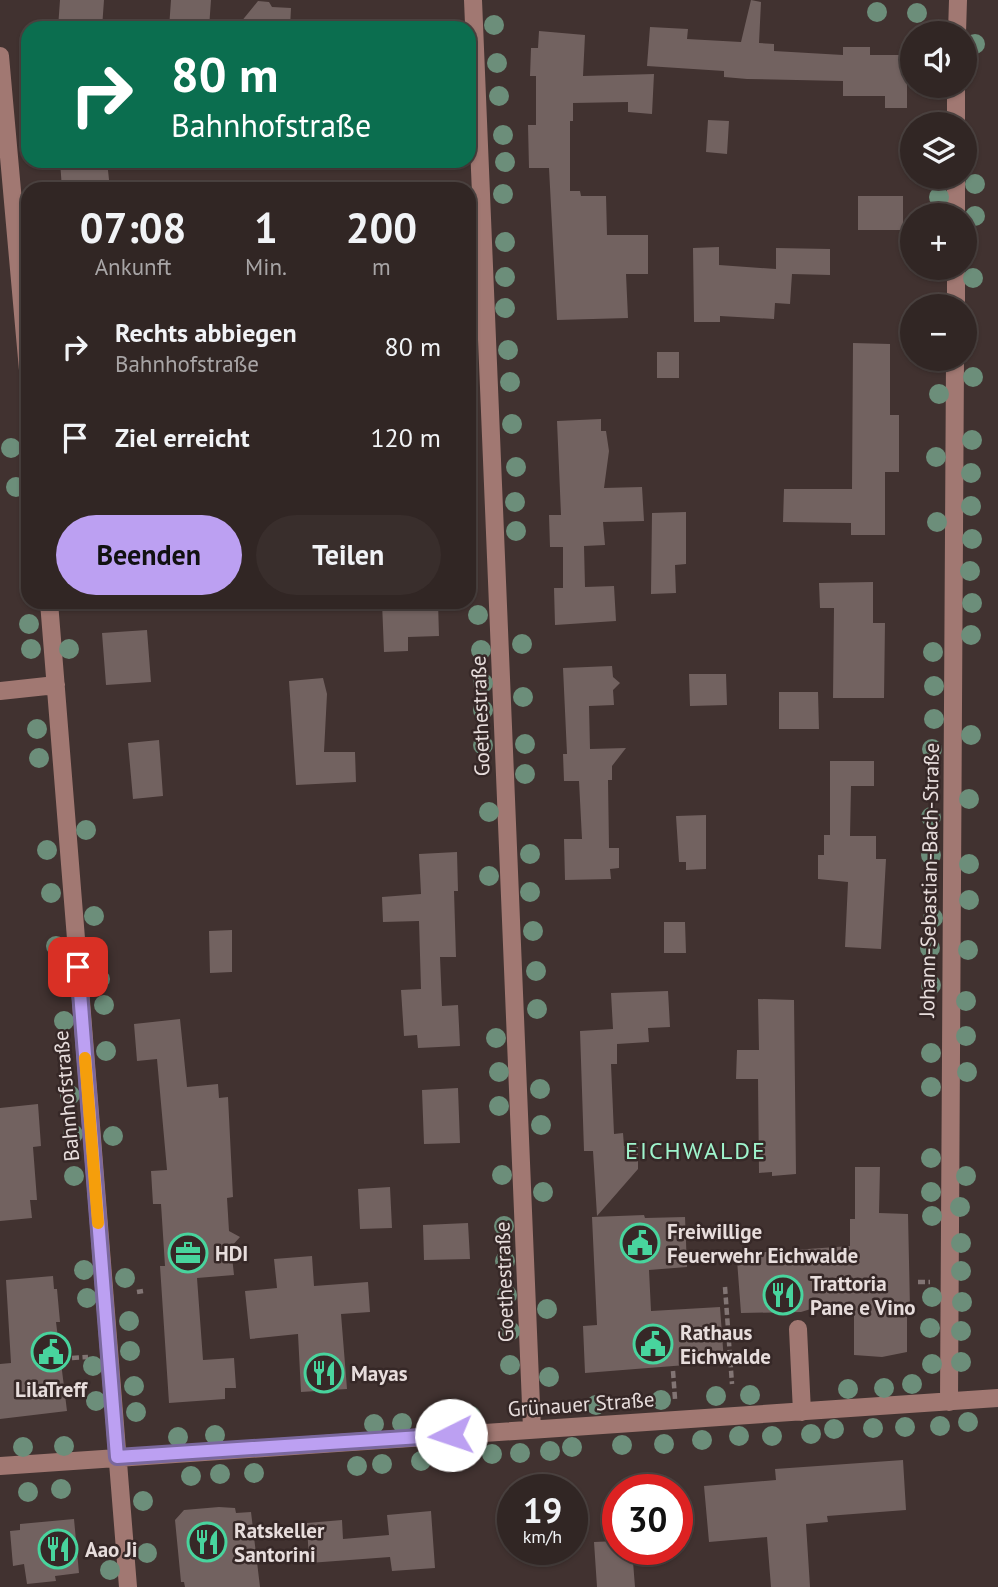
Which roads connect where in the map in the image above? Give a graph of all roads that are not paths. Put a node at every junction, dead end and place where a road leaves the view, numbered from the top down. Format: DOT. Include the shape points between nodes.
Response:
graph roads {
  1 [pos="474,0"];
  2 [pos="958,0"];
  3 [pos="475,21"];
  4 [pos="957,21"];
  5 [pos="476,49"];
  6 [pos="0,56"];
  7 [pos="21,292"];
  8 [pos="956,371"];
  9 [pos="50,609"];
  10 [pos="56,685"];
  11 [pos="0,691"];
  12 [pos="798,1329"];
  13 [pos="998,1398"];
  14 [pos="949,1402"];
  15 [pos="802,1412"];
  16 [pos="532,1429"];
  17 [pos="117,1457"];
  18 [pos="0,1466"];
  19 [pos="128,1587"];
  1 -- 3 [label="street, Goethestraße"];
  2 -- 4 [label="street"];
  5 -- 16 [label="street, Goethestraße"];
  6 -- 7 [label="street"];
  8 -- 14 [label="street, Johann-Sebastian-Bach-Straße"];
  9 -- 10 [label="street, Bahnhofstraße"];
  10 -- 11 [label="street"];
  10 -- 17 [label="street, Bahnhofstraße"];
  12 -- 15 [label="street"];
  13 -- 14 [label="street, Grünauer Straße"];
  14 -- 15 [label="street, Grünauer Straße"];
  15 -- 16 [label="street, Grünauer Straße"];
  16 -- 17 [label="street, Grünauer Straße"];
  17 -- 18 [label="street, Grünauer Straße"];
  17 -- 19 [label="street, Bahnhofstraße"];
}
